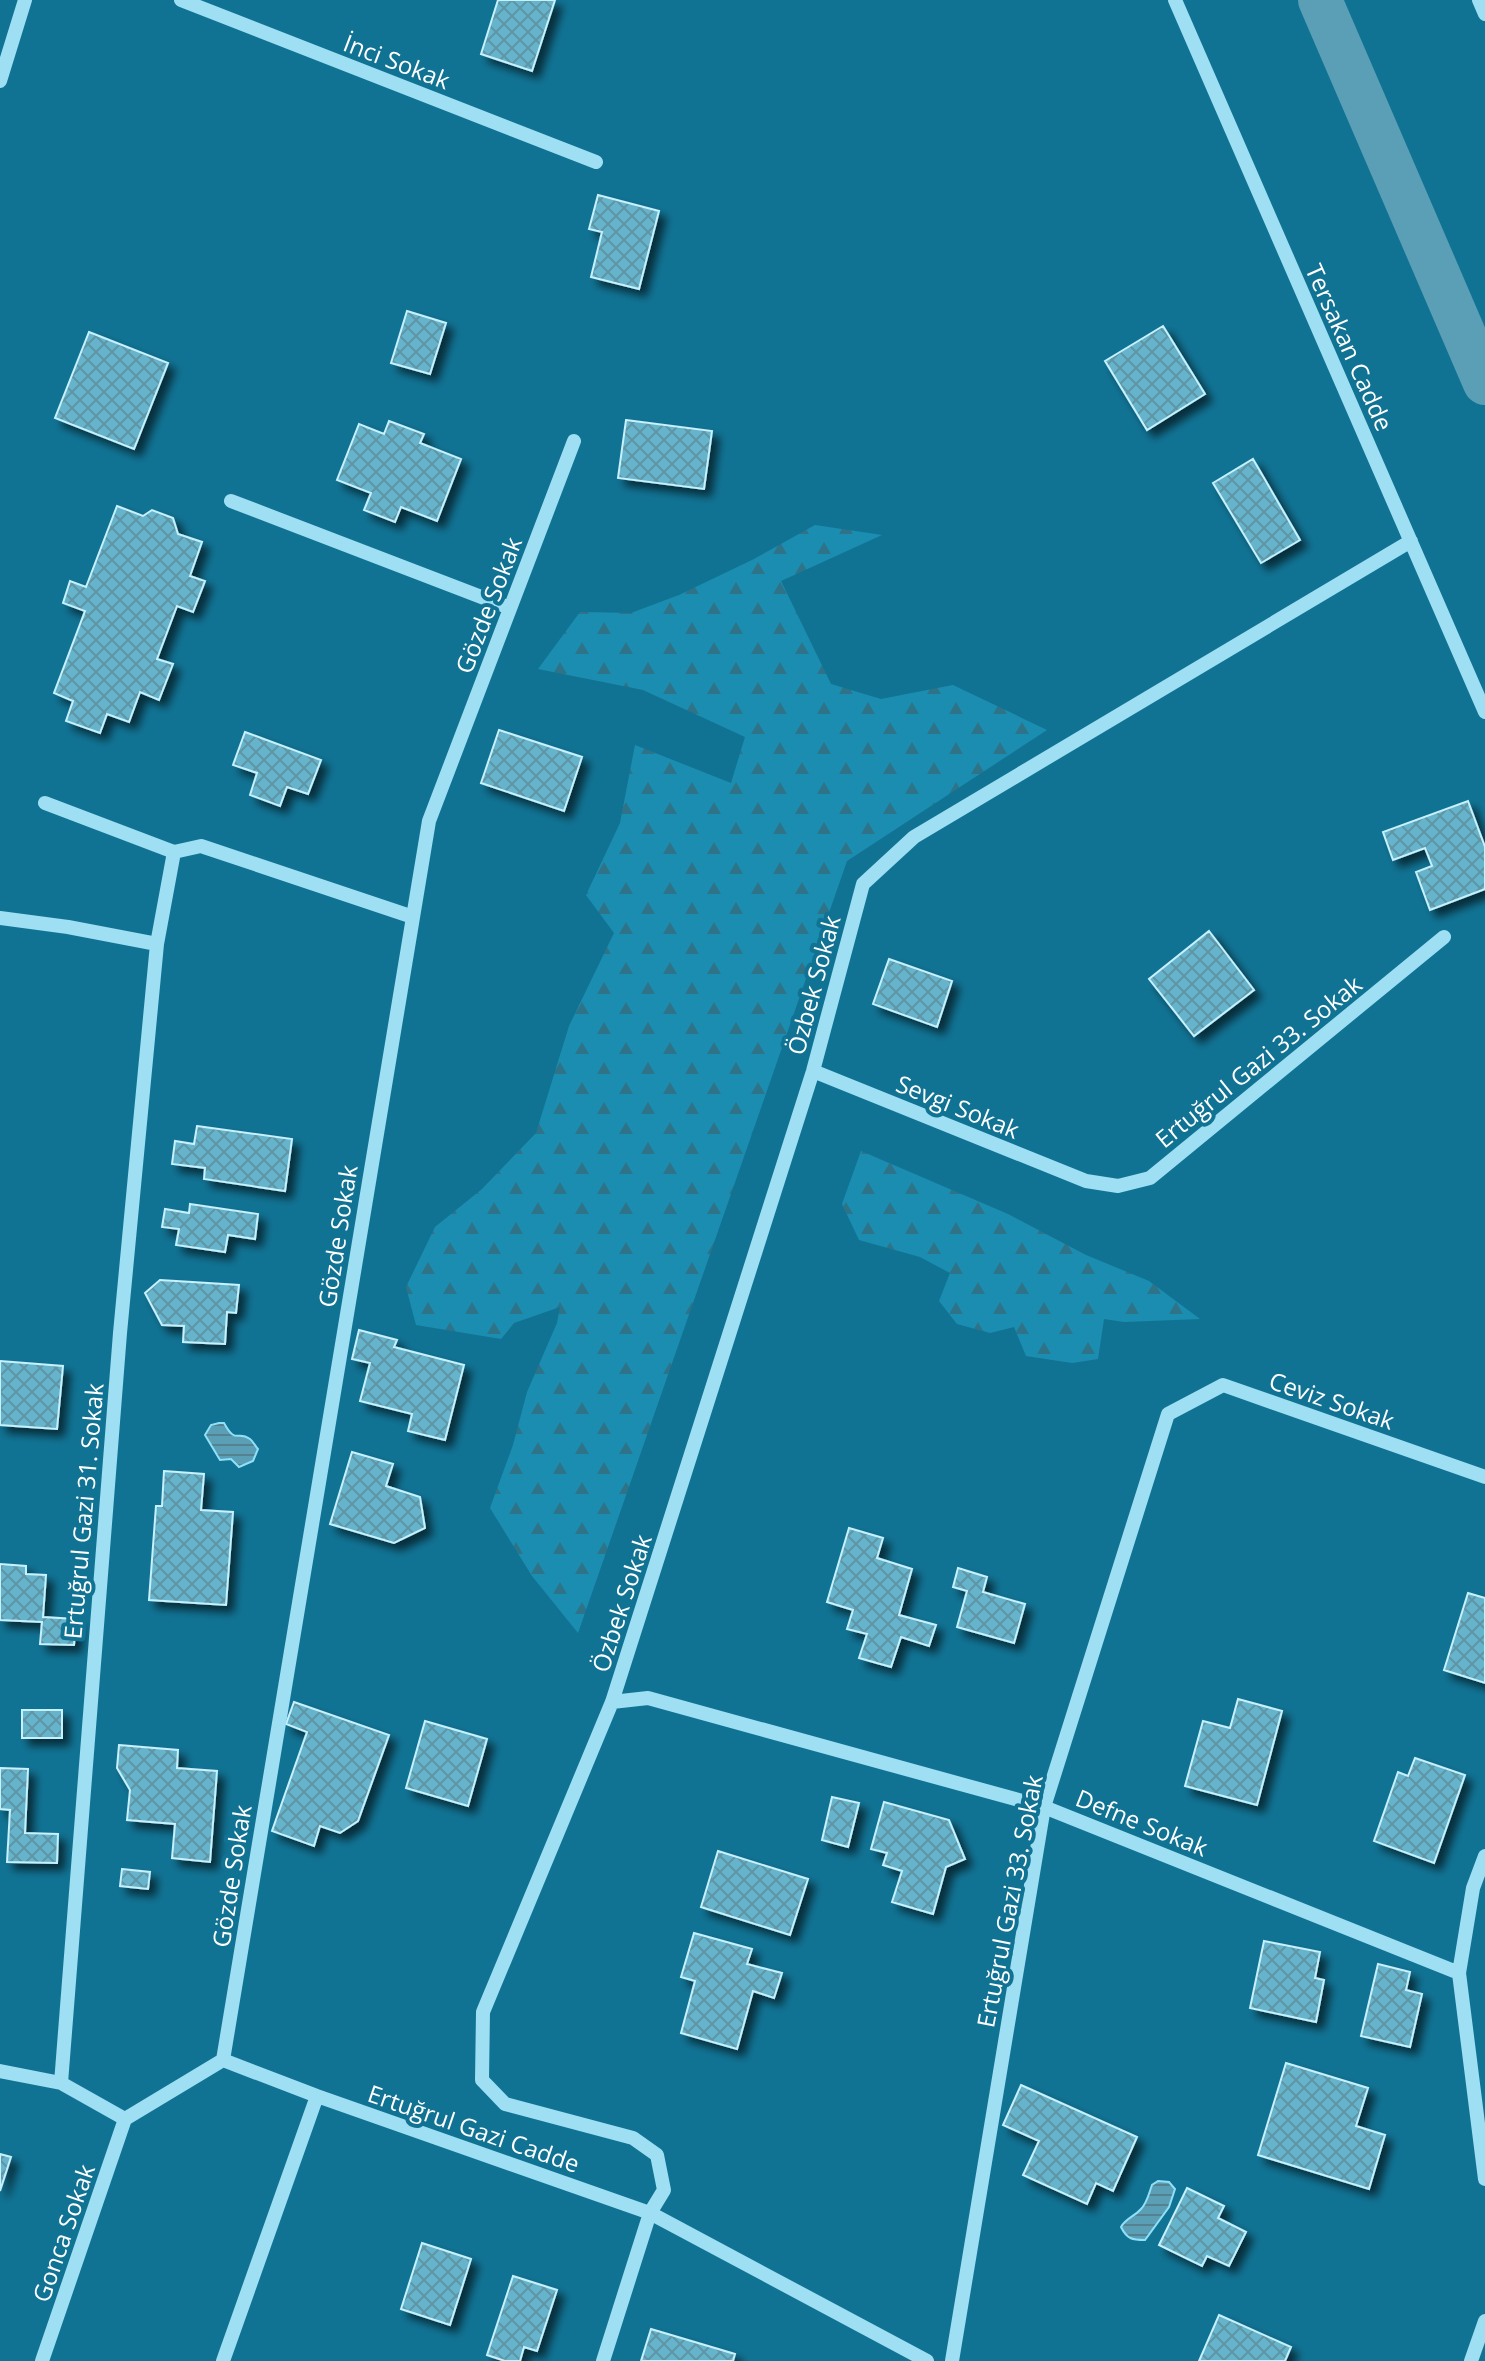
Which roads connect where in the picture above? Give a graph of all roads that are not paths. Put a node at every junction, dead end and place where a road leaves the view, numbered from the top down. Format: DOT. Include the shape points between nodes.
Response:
graph roads {
  1 [pos="25,0"];
  2 [pos="181,0"];
  3 [pos="1175,0"];
  4 [pos="1479,0"];
  5 [pos="1485,14"];
  6 [pos="0,81"];
  7 [pos="596,162"];
  8 [pos="574,441"];
  9 [pos="231,501"];
  10 [pos="1411,541"];
  11 [pos="510,608"];
  12 [pos="1485,712"];
  13 [pos="45,803"];
  14 [pos="174,852"];
  15 [pos="413,917"];
  16 [pos="0,918"];
  17 [pos="1444,937"];
  18 [pos="157,944"];
  19 [pos="813,1071"];
  20 [pos="1086,1181"];
  21 [pos="1168,1414"];
  22 [pos="1485,1477"];
  23 [pos="612,1702"];
  24 [pos="1044,1807"];
  25 [pos="1485,1856"];
  26 [pos="1459,1973"];
  27 [pos="223,2060"];
  28 [pos="0,2071"];
  29 [pos="61,2083"];
  30 [pos="317,2096"];
  31 [pos="125,2119"];
  32 [pos="1485,2179"];
  33 [pos="650,2213"];
  34 [pos="1485,2321"];
  35 [pos="42,2361"];
  36 [pos="223,2361"];
  37 [pos="603,2361"];
  38 [pos="927,2361"];
  39 [pos="952,2361"];
  40 [pos="1471,2361"];
  1 -- 6 [label="street"];
  2 -- 7 [label="street, İnci Sokak"];
  3 -- 10 [label="street, Tersakan Cadde"];
  4 -- 5 [label="street"];
  8 -- 11 [label="street, Gözde Sokak"];
  9 -- 11 [label="street"];
  10 -- 12 [label="street, Tersakan Cadde"];
  10 -- 19 [label="street, Özbek Sokak" via="914,837 863,884"];
  11 -- 15 [label="street, Gözde Sokak" via="429,821"];
  13 -- 14 [label="street"];
  14 -- 15 [label="street" via="201,846"];
  14 -- 18 [label="street, Ertuğrul Gazi 31. Sokak"];
  15 -- 27 [label="street, Gözde Sokak"];
  16 -- 18 [label="street"];
  17 -- 20 [label="street, Ertuğrul Gazi 33. Sokak" via="1150,1178 1118,1186"];
  18 -- 29 [label="street, Ertuğrul Gazi 31. Sokak"];
  19 -- 20 [label="street, Sevgi Sokak"];
  19 -- 23 [label="street, Özbek Sokak"];
  21 -- 22 [label="street, Ceviz Sokak" via="1223,1385"];
  21 -- 24 [label="street, Ertuğrul Gazi 33. Sokak"];
  23 -- 24 [label="street, Defne Sokak" via="648,1698"];
  23 -- 33 [label="street, Özbek Sokak" via="483,2012 482,2080 505,2104 633,2138 657,2155 664,2190"];
  24 -- 26 [label="street, Defne Sokak"];
  24 -- 39 [label="street, Ertuğrul Gazi 33. Sokak"];
  25 -- 26 [label="street" via="1473,1888"];
  26 -- 32 [label="street"];
  27 -- 30 [label="street, Ertuğrul Gazi Cadde"];
  27 -- 31 [label="street"];
  28 -- 29 [label="street"];
  29 -- 31 [label="street"];
  30 -- 33 [label="street, Ertuğrul Gazi Cadde"];
  30 -- 36 [label="street"];
  31 -- 35 [label="street, Gonca Sokak"];
  33 -- 37 [label="street, Özbek Sokak"];
  33 -- 38 [label="street, Ertuğrul Gazi Cadde"];
  34 -- 40 [label="street"];
}
